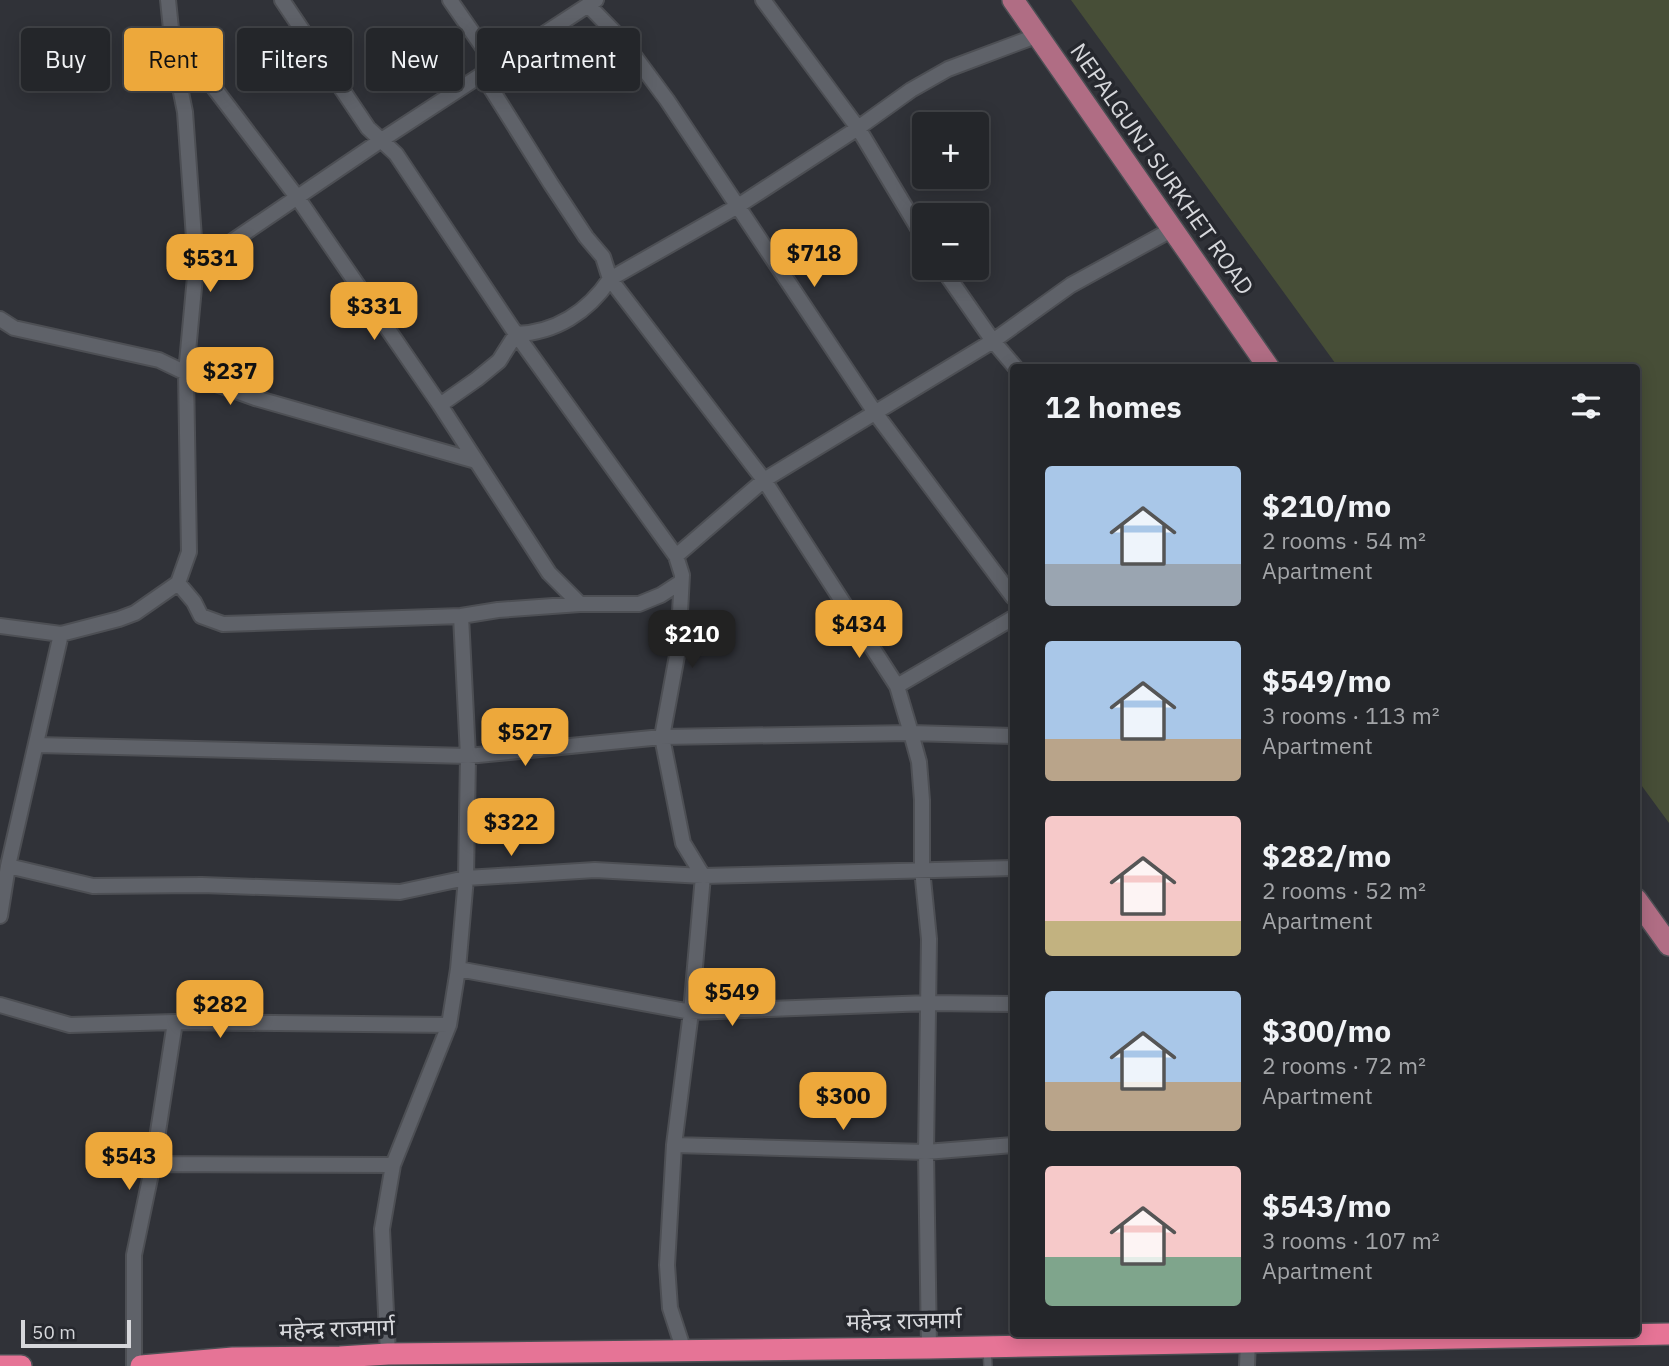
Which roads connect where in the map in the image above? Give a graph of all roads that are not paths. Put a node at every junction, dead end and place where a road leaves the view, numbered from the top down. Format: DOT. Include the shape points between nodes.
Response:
graph roads {
  1 [pos="168,0"];
  2 [pos="282,0"];
  3 [pos="450,0"];
  4 [pos="763,0"];
  5 [pos="1013,0"];
  6 [pos="592,3"];
  7 [pos="171,28"];
  8 [pos="553,28"];
  9 [pos="1036,36"];
  10 [pos="477,39"];
  11 [pos="477,77"];
  12 [pos="181,91"];
  13 [pos="217,91"];
  14 [pos="493,91"];
  15 [pos="858,128"];
  16 [pos="383,139"];
  17 [pos="297,197"];
  18 [pos="738,206"];
  19 [pos="912,218"];
  20 [pos="1171,230"];
  21 [pos="195,266"];
  22 [pos="610,279"];
  23 [pos="951,280"];
  24 [pos="0,320"];
  25 [pos="516,334"];
  26 [pos="993,341"];
  27 [pos="1013,364"];
  28 [pos="1266,364"];
  29 [pos="186,373"];
  30 [pos="440,405"];
  31 [pos="876,414"];
  32 [pos="476,461"];
  33 [pos="764,480"];
  34 [pos="676,556"];
  35 [pos="681,582"];
  36 [pos="178,583"];
  37 [pos="1010,593"];
  38 [pos="580,604"];
  39 [pos="461,616"];
  40 [pos="1010,620"];
  41 [pos="0,626"];
  42 [pos="61,634"];
  43 [pos="897,687"];
  44 [pos="911,733"];
  45 [pos="1010,736"];
  46 [pos="662,737"];
  47 [pos="37,745"];
  48 [pos="468,756"];
  49 [pos="8,866"];
  50 [pos="1010,868"];
  51 [pos="922,869"];
  52 [pos="702,876"];
  53 [pos="466,878"];
  54 [pos="1640,905"];
  55 [pos="0,916"];
  56 [pos="1669,945"];
  57 [pos="458,969"];
  58 [pos="929,1003"];
  59 [pos="1010,1004"];
  60 [pos="0,1005"];
  61 [pos="691,1012"];
  62 [pos="175,1022"];
  63 [pos="449,1025"];
  64 [pos="674,1145"];
  65 [pos="1010,1145"];
  66 [pos="926,1152"];
  67 [pos="153,1164"];
  68 [pos="393,1165"];
  69 [pos="1640,1334"];
  70 [pos="1669,1334"];
  71 [pos="1365,1337"];
  72 [pos="1167,1338"];
  73 [pos="1248,1340"];
  74 [pos="929,1348"];
  75 [pos="684,1351"];
  76 [pos="388,1353"];
  77 [pos="987,1356"];
  78 [pos="233,1362"];
  79 [pos="0,1366"];
  80 [pos="21,1366"];
  81 [pos="134,1366"];
  82 [pos="141,1366"];
  83 [pos="1247,1366"];
  1 -- 7 [label="street"];
  2 -- 16 [label="street" via="368,128"];
  3 -- 10 [label="street"];
  4 -- 15 [label="street"];
  5 -- 9 [label="main road, NEPALGUNJ SURKHET ROAD"];
  6 -- 8 [label="street"];
  6 -- 18 [label="street" via="667,100"];
  9 -- 15 [label="street" via="948,69"];
  9 -- 20 [label="main road, NEPALGUNJ SURKHET ROAD"];
  11 -- 16 [label="street"];
  12 -- 21 [label="street"];
  13 -- 17 [label="street"];
  14 -- 22 [label="street" via="603,257"];
  15 -- 18 [label="street"];
  15 -- 19 [label="street"];
  16 -- 17 [label="street"];
  16 -- 25 [label="street"];
  17 -- 21 [label="street"];
  17 -- 30 [label="street"];
  18 -- 22 [label="street"];
  18 -- 31 [label="street"];
  20 -- 26 [label="street" via="1072,285"];
  20 -- 28 [label="main road, NEPALGUNJ SURKHET ROAD"];
  21 -- 29 [label="street"];
  22 -- 25 [label="street" via="598,297 558,325 535,334"];
  22 -- 33 [label="street"];
  23 -- 26 [label="street"];
  24 -- 29 [label="street" via="14,328 159,360"];
  25 -- 30 [label="street" via="499,361"];
  25 -- 34 [label="street"];
  26 -- 27 [label="street"];
  26 -- 31 [label="street"];
  29 -- 32 [label="street" via="255,398"];
  29 -- 36 [label="street" via="189,552"];
  30 -- 32 [label="street"];
  31 -- 33 [label="street"];
  31 -- 37 [label="street"];
  32 -- 38 [label="street" via="549,573"];
  33 -- 34 [label="street"];
  33 -- 43 [label="street"];
  34 -- 35 [label="street"];
  35 -- 38 [label="street" via="639,604"];
  35 -- 46 [label="street" via="678,650"];
  36 -- 39 [label="street" via="201,616 223,624"];
  36 -- 42 [label="street" via="119,619"];
  38 -- 39 [label="street"];
  39 -- 48 [label="street"];
  40 -- 43 [label="street"];
  41 -- 42 [label="street"];
  42 -- 47 [label="street"];
  43 -- 44 [label="street"];
  44 -- 45 [label="street"];
  44 -- 46 [label="street"];
  44 -- 51 [label="street" via="919,762"];
  46 -- 48 [label="street"];
  46 -- 52 [label="street" via="683,843"];
  47 -- 48 [label="street"];
  47 -- 49 [label="street"];
  48 -- 53 [label="street"];
  49 -- 53 [label="street" via="93,886 400,892"];
  49 -- 55 [label="street"];
  50 -- 51 [label="street"];
  51 -- 52 [label="street"];
  51 -- 58 [label="street"];
  52 -- 53 [label="street" via="596,870"];
  52 -- 61 [label="street"];
  53 -- 57 [label="street"];
  54 -- 56 [label="main road"];
  57 -- 61 [label="street"];
  57 -- 63 [label="street"];
  58 -- 59 [label="street"];
  58 -- 61 [label="street"];
  58 -- 66 [label="street"];
  60 -- 62 [label="street" via="70,1025"];
  61 -- 64 [label="street"];
  62 -- 63 [label="street"];
  62 -- 67 [label="street"];
  63 -- 68 [label="street"];
  64 -- 66 [label="street"];
  64 -- 75 [label="street" via="667,1265 670,1308"];
  65 -- 66 [label="street"];
  66 -- 74 [label="street"];
  67 -- 68 [label="street"];
  67 -- 81 [label="street" via="134,1255"];
  68 -- 76 [label="street" via="382,1229"];
  69 -- 70 [label="highway, महेन्द्र राजमार्ग"];
  71 -- 73 [label="highway, महेन्द्र राजमार्ग"];
  72 -- 73 [label="highway, महेन्द्र राजमार्ग"];
  72 -- 77 [label="highway, महेन्द्र राजमार्ग"];
  73 -- 83 [label="street"];
  74 -- 75 [label="highway, महेन्द्र राजमार्ग"];
  74 -- 77 [label="highway, महेन्द्र राजमार्ग"];
  75 -- 76 [label="highway, महेन्द्र राजमार्ग"];
  76 -- 78 [label="highway, महेन्द्र राजमार्ग"];
  78 -- 82 [label="highway, महेन्द्र राजमार्ग"];
  79 -- 80 [label="highway"];
}
